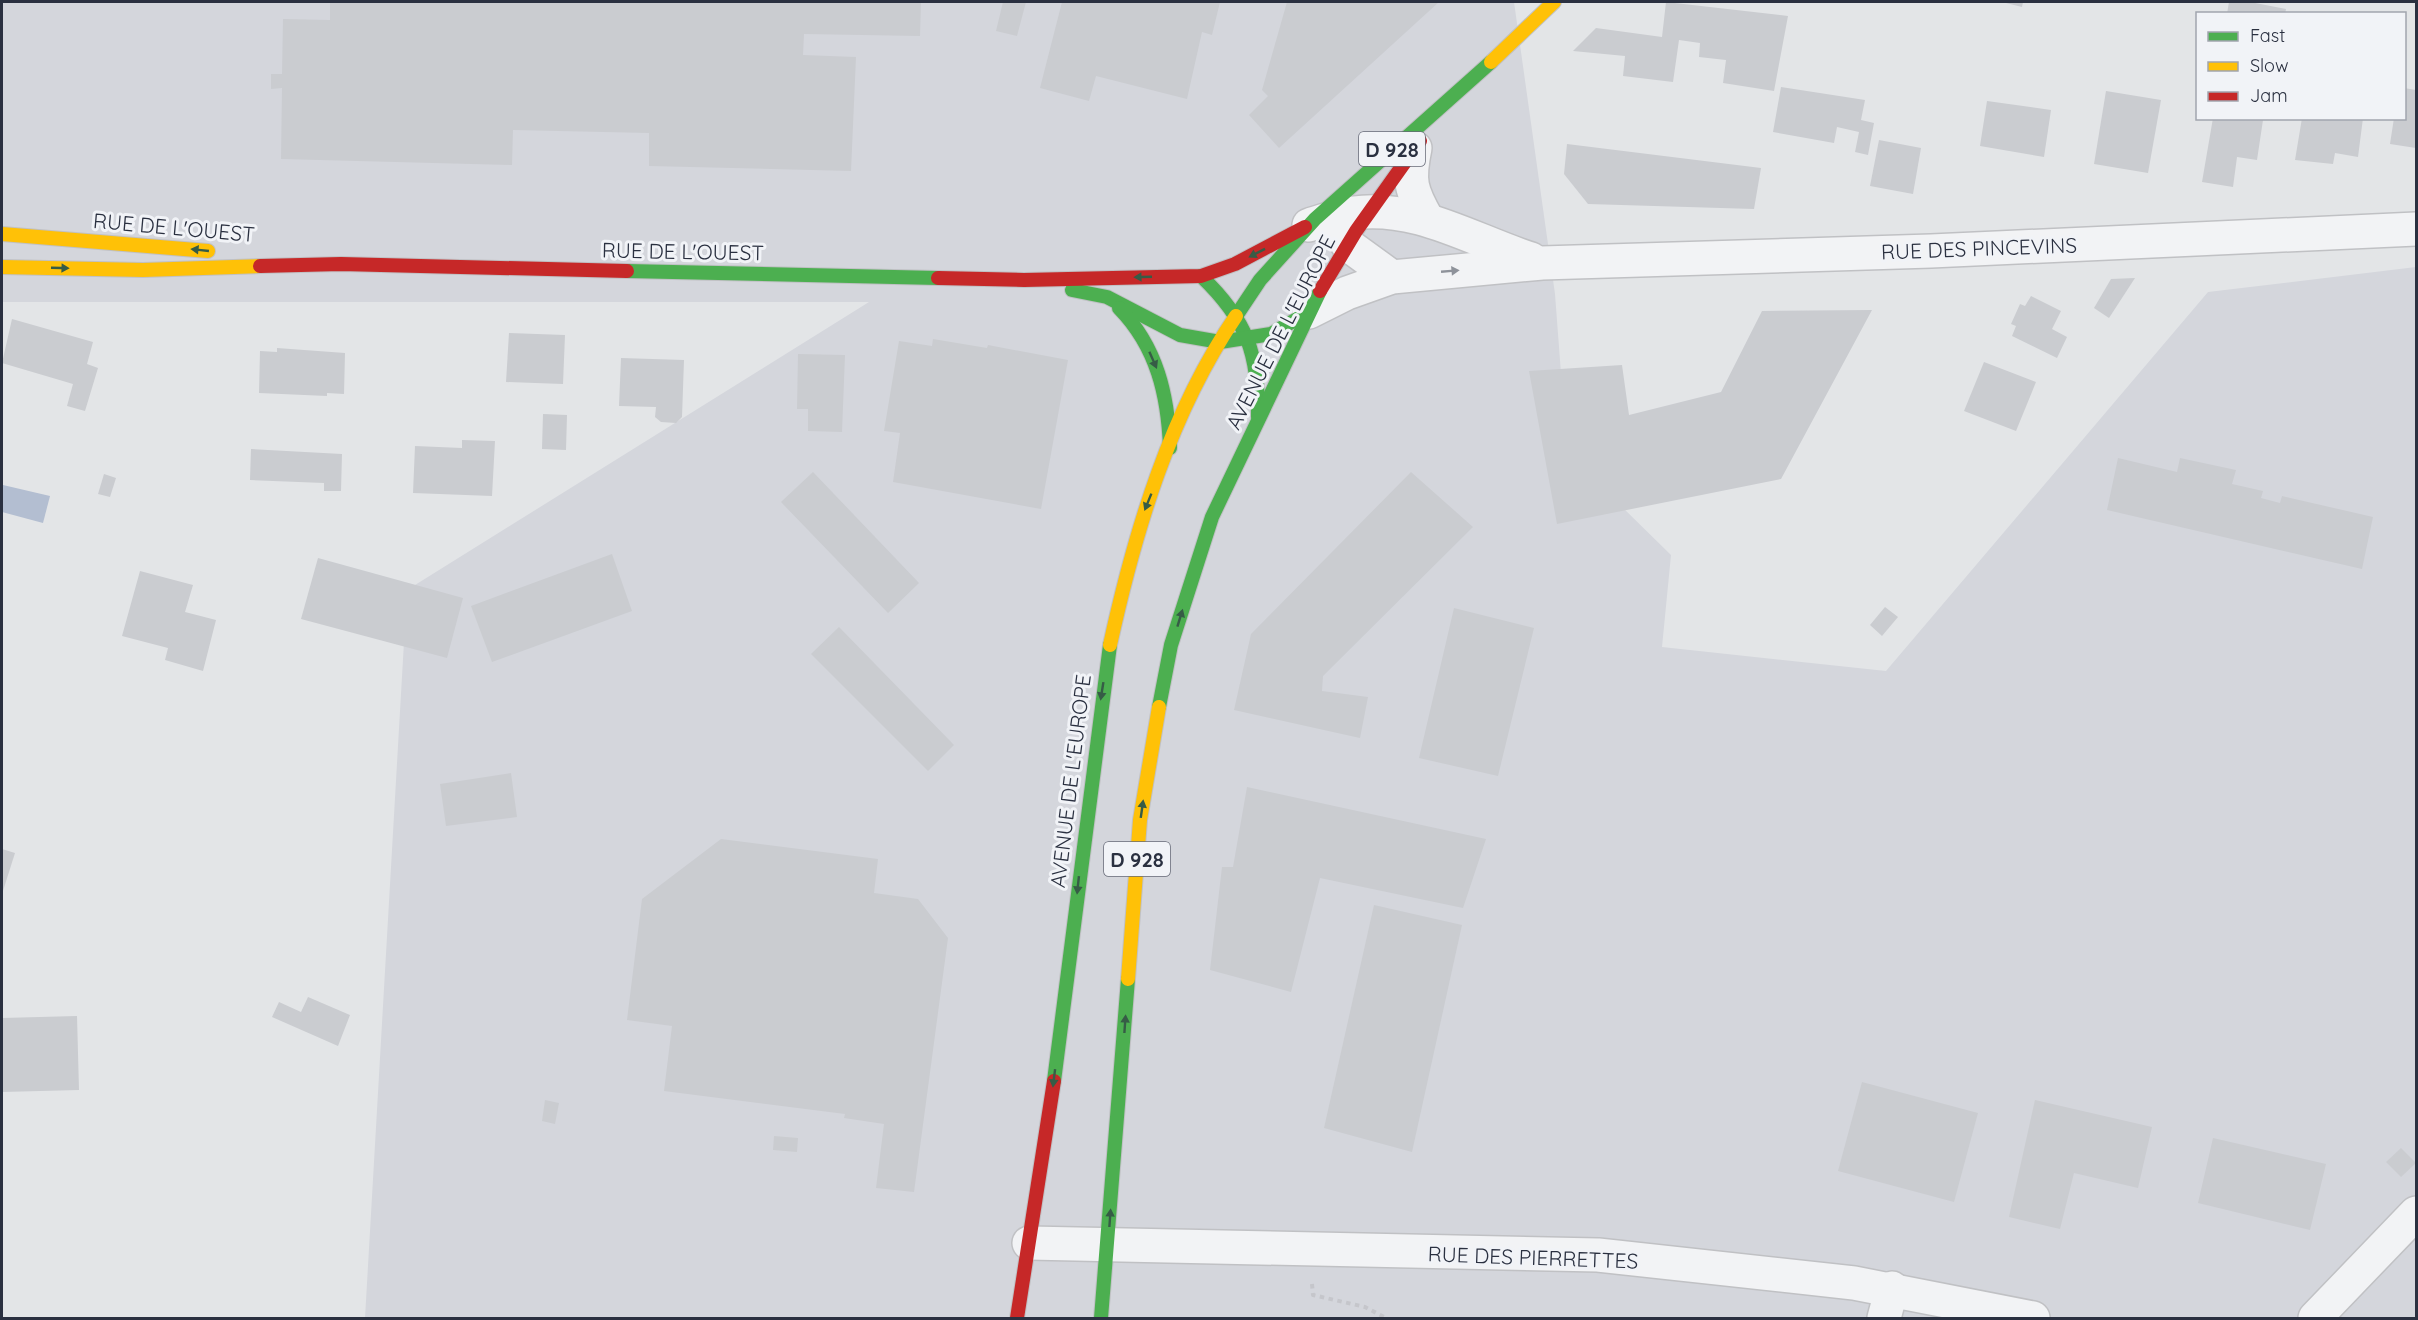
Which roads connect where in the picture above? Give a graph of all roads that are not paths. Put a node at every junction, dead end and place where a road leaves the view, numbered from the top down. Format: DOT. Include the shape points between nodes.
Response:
graph roads {
  1 [pos="1554,2"];
  2 [pos="1448,102"];
  3 [pos="1415,148"];
  4 [pos="1370,212"];
  5 [pos="1427,219"];
  6 [pos="1333,221"];
  7 [pos="2416,229"];
  8 [pos="2,234"];
  9 [pos="1542,263"];
  10 [pos="341,264"];
  11 [pos="2,267"];
  12 [pos="1201,276"];
  13 [pos="1392,277"];
  14 [pos="1024,280"];
  15 [pos="1107,297"];
  16 [pos="1309,312"];
  17 [pos="1237,315"];
  18 [pos="1248,339"];
  19 [pos="1220,342"];
  20 [pos="1258,417"];
  21 [pos="1170,448"];
  22 [pos="2416,1213"];
  23 [pos="1029,1243"];
  24 [pos="1108,1246"];
  25 [pos="1888,1303"];
  26 [pos="1017,1318"];
  27 [pos="1101,1318"];
  28 [pos="2032,1318"];
  29 [pos="2315,1318"];
  1 -- 2 [label="main road, D 928"];
  2 -- 3 [label="main road, D 928"];
  2 -- 6 [label="main road, AVENUE DE L'EUROPE / D 928"];
  3 -- 4 [label="main road, D 928"];
  3 -- 5 [label="street" via="1410,179"];
  4 -- 5 [label="street"];
  4 -- 6 [label="street"];
  5 -- 9 [label="street"];
  6 -- 12 [label="main road, one-way"];
  6 -- 13 [label="street"];
  6 -- 16 [label="main road, AVENUE DE L'EUROPE / D 928"];
  6 -- 17 [label="main road, AVENUE DE L'EUROPE / D 928" via="1267,273"];
  7 -- 9 [label="street, RUE DES PINCEVINS"];
  10 -- 8 [label="main road, RUE DE L'OUEST, one-way"];
  13 -- 9 [label="street, RUE DES PINCEVINS, one-way"];
  11 -- 10 [label="main road, RUE DE L'OUEST, one-way" via="143,270"];
  10 -- 14 [label="main road, RUE DE L'OUEST"];
  12 -- 14 [label="main road, one-way"];
  12 -- 17 [label="main road" via="1227,299"];
  13 -- 16 [label="street, RUE DES PINCEVINS"];
  14 -- 15 [label="main road"];
  15 -- 19 [label="main road" via="1180,335"];
  15 -- 21 [label="main road, one-way" via="1141,333 1153,357 1167,407"];
  16 -- 18 [label="main road" via="1271,334"];
  16 -- 20 [label="main road, AVENUE DE L'EUROPE / D 928"];
  17 -- 18 [label="main road"];
  17 -- 19 [label="main road, AVENUE DE L'EUROPE / D 928"];
  18 -- 19 [label="main road"];
  18 -- 20 [label="main road" via="1259,381"];
  19 -- 21 [label="main road, AVENUE DE L'EUROPE / D 928"];
  24 -- 20 [label="main road, AVENUE DE L'EUROPE / D 928, one-way" via="1134,894 1151,746 1171,645 1187,593 1212,517"];
  21 -- 23 [label="main road, AVENUE DE L'EUROPE / D 928, one-way" via="1142,517 1107,656 1047,1138"];
  22 -- 29 [label="street"];
  23 -- 24 [label="street, RUE DES PIERRETTES"];
  23 -- 26 [label="main road, AVENUE DE L'EUROPE / D 928"];
  24 -- 25 [label="street, RUE DES PIERRETTES" via="1598,1255"];
  24 -- 27 [label="main road, AVENUE DE L'EUROPE / D 928"];
  25 -- 28 [label="street, RUE DES PIERRETTES"];
}
